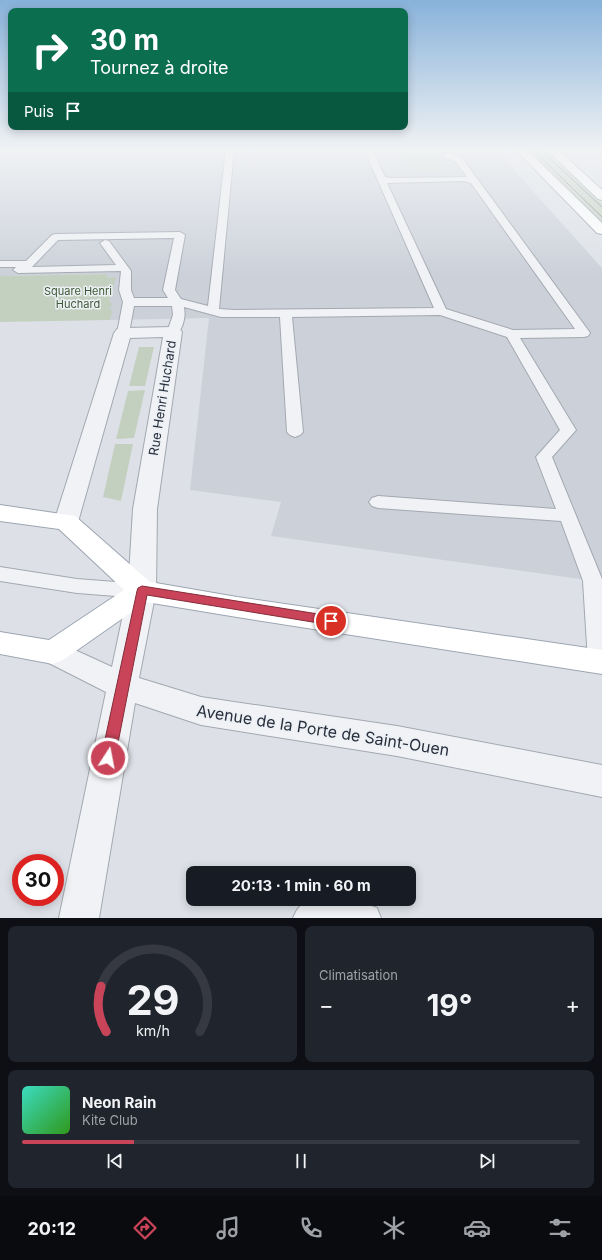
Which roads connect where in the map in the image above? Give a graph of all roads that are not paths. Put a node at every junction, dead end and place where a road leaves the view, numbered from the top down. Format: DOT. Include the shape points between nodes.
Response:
graph roads {
  1 [pos="225,192"];
  2 [pos="387,192"];
  3 [pos="482,192"];
  4 [pos="563,192"];
  5 [pos="602,230"];
  6 [pos="106,243"];
  7 [pos="0,264"];
  8 [pos="124,268"];
  9 [pos="0,270"];
  10 [pos="129,302"];
  11 [pos="177,302"];
  12 [pos="213,310"];
  13 [pos="442,311"];
  14 [pos="286,313"];
  15 [pos="173,332"];
  16 [pos="123,333"];
  17 [pos="512,334"];
  18 [pos="295,432"];
  19 [pos="378,502"];
  20 [pos="0,513"];
  21 [pos="568,516"];
  22 [pos="66,522"];
  23 [pos="0,574"];
  24 [pos="142,591"];
  25 [pos="0,643"];
  26 [pos="53,652"];
  27 [pos="600,661"];
  28 [pos="123,686"];
  29 [pos="602,781"];
  30 [pos="69,918"];
  31 [pos="79,918"];
  32 [pos="308,918"];
  33 [pos="367,918"];
  1 -- 12 [label="lane"];
  2 -- 13 [label="lane"];
  3 -- 17 [label="lane" via="584,333"];
  4 -- 5 [label="main road"];
  6 -- 8 [label="lane"];
  7 -- 11 [label="lane" via="29,264 55,237 180,235 169,290"];
  8 -- 9 [label="lane"];
  8 -- 10 [label="lane" via="125,290"];
  10 -- 11 [label="lane"];
  10 -- 16 [label="lane"];
  11 -- 12 [label="lane"];
  11 -- 15 [label="lane" via="180,312"];
  12 -- 14 [label="lane" via="235,314"];
  13 -- 14 [label="lane"];
  13 -- 17 [label="lane"];
  14 -- 18 [label="lane"];
  15 -- 16 [label="street, Rue Henri Huchard"];
  15 -- 24 [label="street, Rue Henri Huchard" via="145,509"];
  16 -- 22 [label="street"];
  17 -- 21 [label="lane" via="568,430 544,457"];
  19 -- 21 [label="lane"];
  20 -- 22 [label="main road"];
  21 -- 27 [label="lane" via="593,581"];
  22 -- 24 [label="main road"];
  23 -- 24 [label="lane" via="77,586"];
  24 -- 26 [label="main road"];
  24 -- 27 [label="main road"];
  24 -- 28 [label="street, Rue Henri Huchard"];
  25 -- 26 [label="main road, Avenue de la Porte de Saint-Ouen"];
  26 -- 28 [label="street, Avenue de la Porte de Saint-Ouen"];
  28 -- 29 [label="street, Avenue de la Porte de Saint-Ouen" via="201,711 397,741"];
  28 -- 31 [label="street, Rue Henri Huchard"];
  30 -- 31 [label="street"];
  32 -- 33 [label="lane" via="310,915 333,910"];
}
